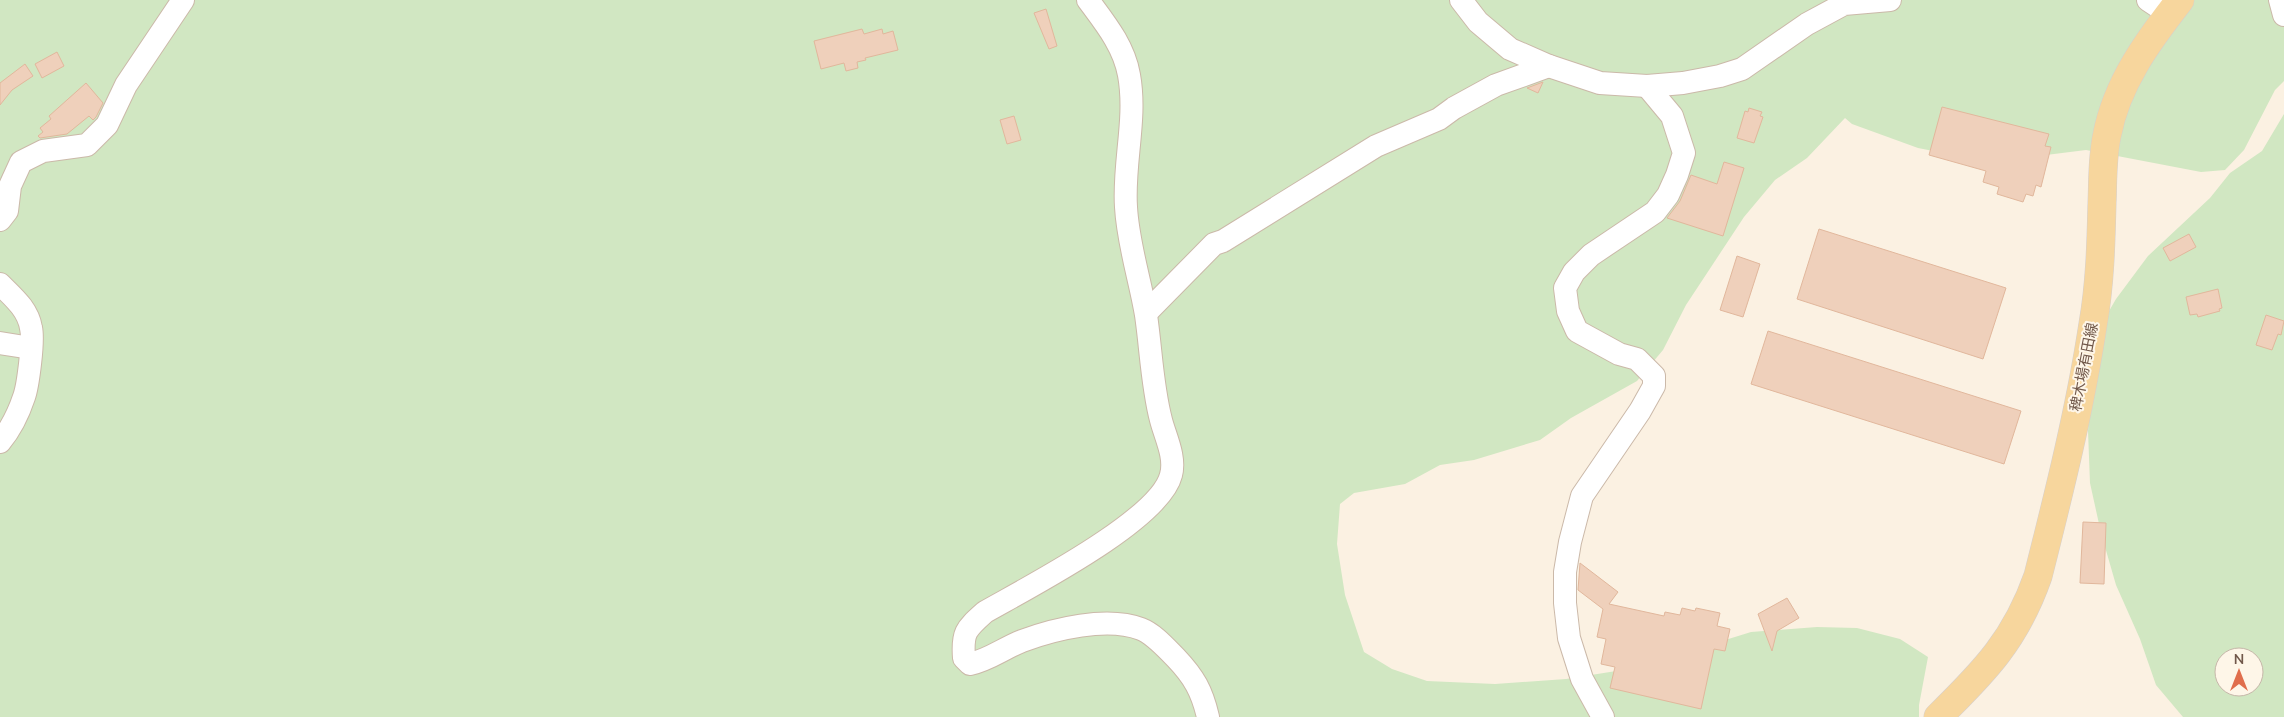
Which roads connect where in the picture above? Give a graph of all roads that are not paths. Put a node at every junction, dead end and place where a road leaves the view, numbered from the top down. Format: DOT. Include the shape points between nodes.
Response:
graph roads {
  1 [pos="183,0"];
  2 [pos="1088,0"];
  3 [pos="1461,0"];
  4 [pos="1890,0"];
  5 [pos="2280,0"];
  6 [pos="2166,5"];
  7 [pos="2284,15"];
  8 [pos="1549,66"];
  9 [pos="1647,86"];
  10 [pos="0,220"];
  11 [pos="0,284"];
  12 [pos="1146,313"];
  13 [pos="0,343"];
  14 [pos="31,348"];
  15 [pos="0,442"];
  16 [pos="1208,717"];
  17 [pos="1603,717"];
  18 [pos="1938,717"];
  1 -- 10 [label="street" via="126,85 107,125 87,145 43,151 21,162 10,186 7,211"];
  2 -- 12 [label="street" via="1115,36 1129,73 1132,94 1126,208"];
  3 -- 8 [label="street" via="1478,22 1510,49"];
  4 -- 9 [label="street" via="1844,4 1807,24 1742,69 1683,83"];
  5 -- 7 [label="street"];
  6 -- 18 [label="main road, 稗木場有田線" via="2132,68 2113,111 2107,135 2094,322 2036,583 2012,634 1990,664"];
  8 -- 9 [label="street" via="1600,83"];
  8 -- 12 [label="street" via="1496,85 1439,119 1376,146 1214,244"];
  9 -- 17 [label="street" via="1672,116 1684,153 1677,175 1655,212 1591,255 1574,272 1565,288 1568,311 1577,331 1619,354 1637,359 1654,376 1654,386 1640,410 1582,496 1565,572 1569,638 1582,679"];
  11 -- 14 [label="street" via="22,306 31,328"];
  12 -- 16 [label="street" via="1161,420 1170,444 1172,475 1161,493 1130,525 985,612 967,628 962,641 964,658 970,664 982,662 1022,641 1069,626 1121,624 1142,629 1162,644 1191,675 1204,698"];
  13 -- 14 [label="street"];
  14 -- 15 [label="street" via="25,396"];
}
